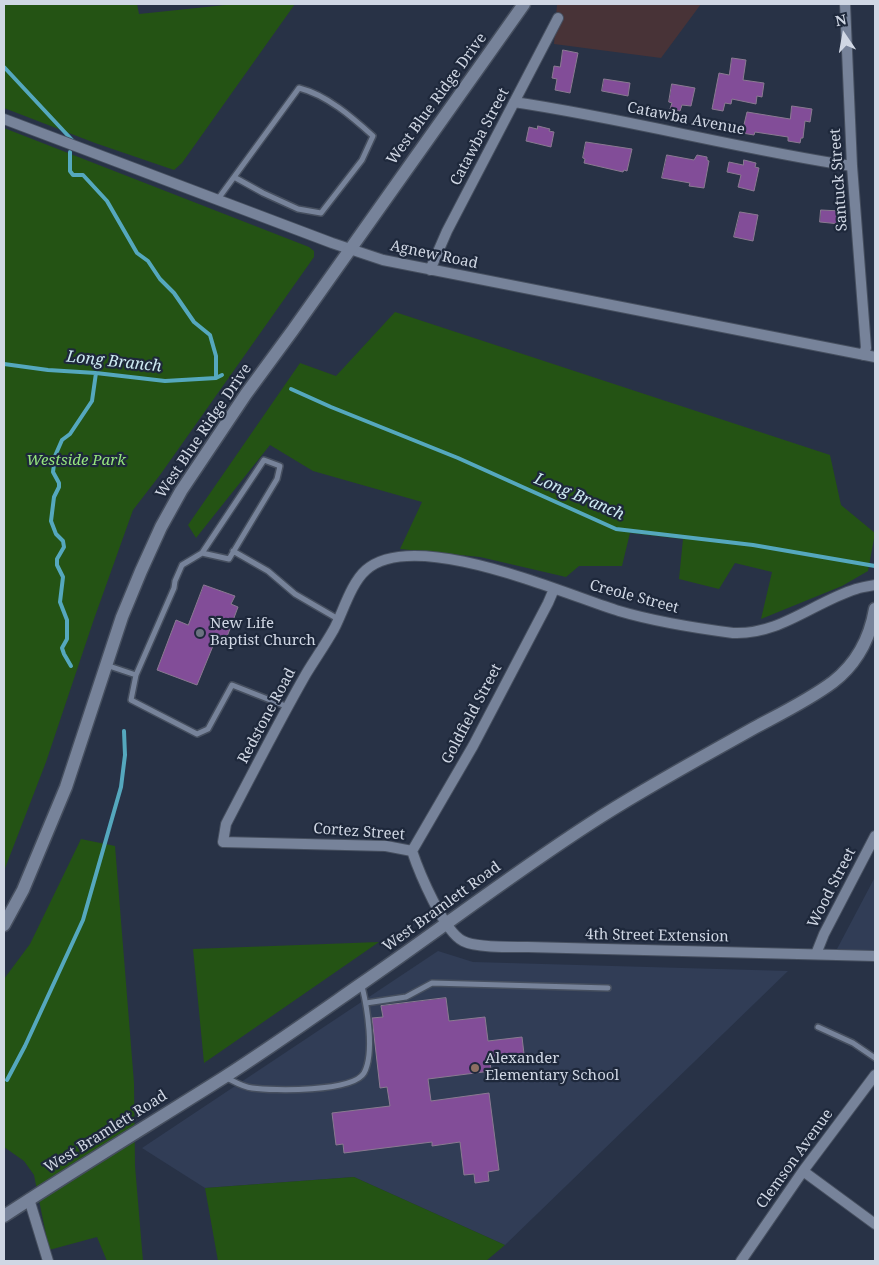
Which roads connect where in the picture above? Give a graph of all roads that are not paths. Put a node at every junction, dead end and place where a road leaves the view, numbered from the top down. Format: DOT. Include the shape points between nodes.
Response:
graph roads {
  1 [pos="524,4"];
  2 [pos="845,4"];
  3 [pos="558,18"];
  4 [pos="514,102"];
  5 [pos="4,119"];
  6 [pos="852,166"];
  7 [pos="234,177"];
  8 [pos="218,200"];
  9 [pos="350,249"];
  10 [pos="430,270"];
  11 [pos="863,354"];
  12 [pos="875,357"];
  13 [pos="233,551"];
  14 [pos="202,553"];
  15 [pos="380,561"];
  16 [pos="875,585"];
  17 [pos="554,589"];
  18 [pos="875,609"];
  19 [pos="338,619"];
  20 [pos="106,665"];
  21 [pos="136,675"];
  22 [pos="288,707"];
  23 [pos="875,836"];
  24 [pos="222,842"];
  25 [pos="412,851"];
  26 [pos="447,924"];
  27 [pos="4,925"];
  28 [pos="816,954"];
  29 [pos="875,956"];
  30 [pos="362,984"];
  31 [pos="608,988"];
  32 [pos="366,1003"];
  33 [pos="818,1027"];
  34 [pos="875,1058"];
  35 [pos="875,1075"];
  36 [pos="225,1076"];
  37 [pos="804,1172"];
  38 [pos="29,1199"];
  39 [pos="4,1216"];
  40 [pos="875,1224"];
  41 [pos="48,1261"];
  42 [pos="740,1261"];
  1 -- 9 [label="street, West Blue Ridge Drive"];
  2 -- 6 [label="street, Santuck Street"];
  3 -- 4 [label="street, Catawba Street"];
  4 -- 6 [label="street, Catawba Avenue"];
  4 -- 10 [label="street, Catawba Street"];
  5 -- 8 [label="street, Agnew Road"];
  6 -- 11 [label="street, Santuck Street" via="866,348"];
  7 -- 7 [label="lane" via="299,88 313,92 373,136 362,160 322,213 298,209"];
  7 -- 8 [label="lane"];
  8 -- 9 [label="street, Agnew Road"];
  9 -- 10 [label="street, Agnew Road"];
  9 -- 20 [label="street, West Blue Ridge Drive" via="181,491 140,571"];
  10 -- 11 [label="street, Agnew Road"];
  11 -- 12 [label="street, Agnew Road"];
  13 -- 14 [label="lane" via="229,559"];
  13 -- 14 [label="lane" via="277,479 280,466 264,460"];
  13 -- 19 [label="lane"];
  14 -- 21 [label="lane" via="182,565"];
  15 -- 17 [label="street, Creole Street" via="414,556 466,562"];
  15 -- 19 [label="street, Redstone Road" via="360,575"];
  16 -- 17 [label="street, Creole Street" via="840,595 768,630 744,634 646,618"];
  17 -- 25 [label="street, Goldfield Street" via="473,746"];
  18 -- 26 [label="street, West Bramlett Road" via="870,631 859,653 833,682 594,821 528,864"];
  19 -- 22 [label="street, Redstone Road"];
  20 -- 21 [label="lane"];
  20 -- 27 [label="street, West Blue Ridge Drive" via="66,787 23,890"];
  21 -- 22 [label="lane" via="131,700 197,734 208,729 232,685"];
  22 -- 24 [label="street, Redstone Road" via="226,824"];
  23 -- 28 [label="street, Wood Street"];
  24 -- 25 [label="street, Cortez Street" via="386,846"];
  25 -- 26 [label="street, Cortez Street" via="418,870"];
  26 -- 28 [label="street, 4th Street Extension" via="459,938 472,944"];
  26 -- 30 [label="street, West Bramlett Road"];
  28 -- 29 [label="street, 4th Street Extension"];
  30 -- 32 [label="lane"];
  30 -- 36 [label="street, West Bramlett Road"];
  31 -- 32 [label="lane" via="432,983 406,997"];
  32 -- 36 [label="lane" via="370,1040 368,1061 365,1071 356,1080 341,1086 296,1090 254,1088"];
  33 -- 34 [label="lane" via="853,1043"];
  35 -- 37 [label="street, Clemson Avenue"];
  36 -- 38 [label="street, West Bramlett Road"];
  37 -- 40 [label="street"];
  37 -- 42 [label="street, Clemson Avenue"];
  38 -- 39 [label="street, West Bramlett Road"];
  38 -- 41 [label="street"];
}
